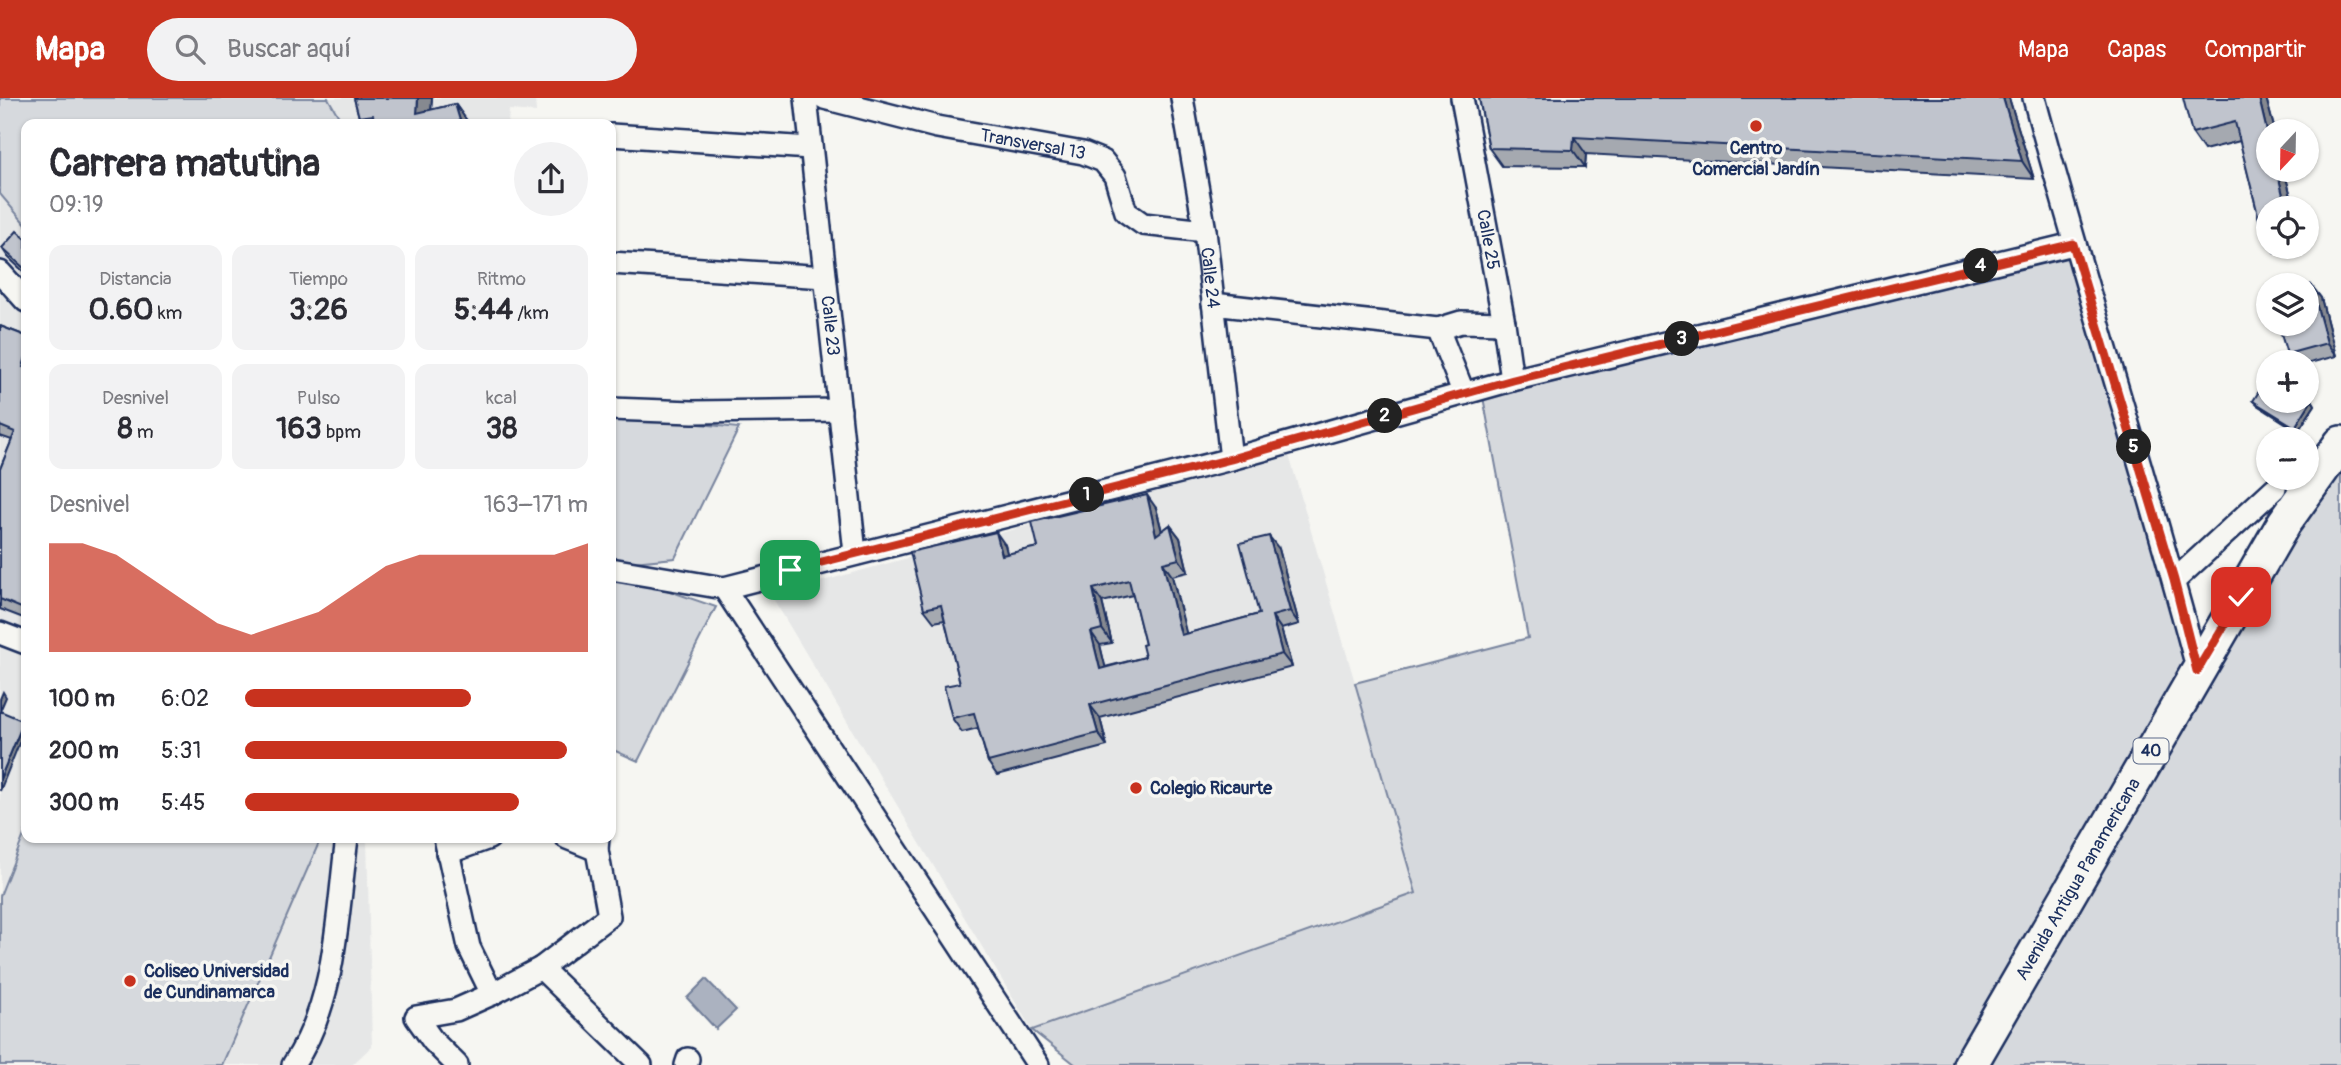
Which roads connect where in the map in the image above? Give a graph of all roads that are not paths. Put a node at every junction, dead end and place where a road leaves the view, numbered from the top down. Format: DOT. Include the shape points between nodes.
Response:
graph roads {
  1 [pos="806,98"];
  2 [pos="824,98"];
  3 [pos="1182,98"];
  4 [pos="1462,98"];
  5 [pos="2034,98"];
  6 [pos="616,135"];
  7 [pos="810,148"];
  8 [pos="1205,231"];
  9 [pos="2073,244"];
  10 [pos="616,263"];
  11 [pos="0,272"];
  12 [pos="825,277"];
  13 [pos="21,295"];
  14 [pos="1213,304"];
  15 [pos="1504,323"];
  16 [pos="1438,329"];
  17 [pos="1513,380"];
  18 [pos="1464,394"];
  19 [pos="616,409"];
  20 [pos="840,410"];
  21 [pos="2341,443"];
  22 [pos="1231,459"];
  23 [pos="2273,490"];
  24 [pos="855,553"];
  25 [pos="616,570"];
  26 [pos="2174,580"];
  27 [pos="724,587"];
  28 [pos="0,633"];
  29 [pos="21,641"];
  30 [pos="2197,671"];
  31 [pos="346,843"];
  32 [pos="598,844"];
  33 [pos="446,846"];
  34 [pos="541,968"];
  35 [pos="492,994"];
  36 [pos="293,1065"];
  37 [pos="457,1065"];
  38 [pos="640,1065"];
  39 [pos="1038,1065"];
  40 [pos="1970,1065"];
  1 -- 7 [label="street, Calle 23"];
  2 -- 8 [label="street, Transversal 13" via="937,127 1083,153 1103,161 1115,176 1126,212 1143,224"];
  3 -- 8 [label="street, Calle 24"];
  4 -- 15 [label="street, Calle 25"];
  5 -- 9 [label="street"];
  6 -- 7 [label="street"];
  7 -- 12 [label="street, Calle 23"];
  8 -- 14 [label="street, Calle 24"];
  9 -- 17 [label="street"];
  9 -- 26 [label="street"];
  10 -- 12 [label="street"];
  11 -- 13 [label="street"];
  12 -- 20 [label="street, Calle 23"];
  14 -- 16 [label="street"];
  14 -- 22 [label="street, Calle 24"];
  15 -- 16 [label="street" via="1461,322"];
  15 -- 17 [label="street, Calle 25"];
  16 -- 18 [label="street"];
  17 -- 18 [label="street"];
  18 -- 22 [label="street"];
  19 -- 20 [label="street"];
  20 -- 24 [label="street, Calle 23"];
  21 -- 30 [label="main road, Avenida Antigua Panamericana / 40" via="2284,523"];
  22 -- 24 [label="street"];
  23 -- 26 [label="street"];
  24 -- 27 [label="street"];
  25 -- 27 [label="street"];
  26 -- 30 [label="street"];
  27 -- 39 [label="street"];
  28 -- 29 [label="street"];
  30 -- 40 [label="main road, Avenida Antigua Panamericana / 40"];
  31 -- 36 [label="street" via="328,984 318,1019"];
  32 -- 34 [label="street" via="609,916"];
  33 -- 35 [label="street" via="469,947"];
  34 -- 35 [label="street"];
  34 -- 38 [label="street"];
  35 -- 37 [label="street" via="456,1010 416,1017"];
}
